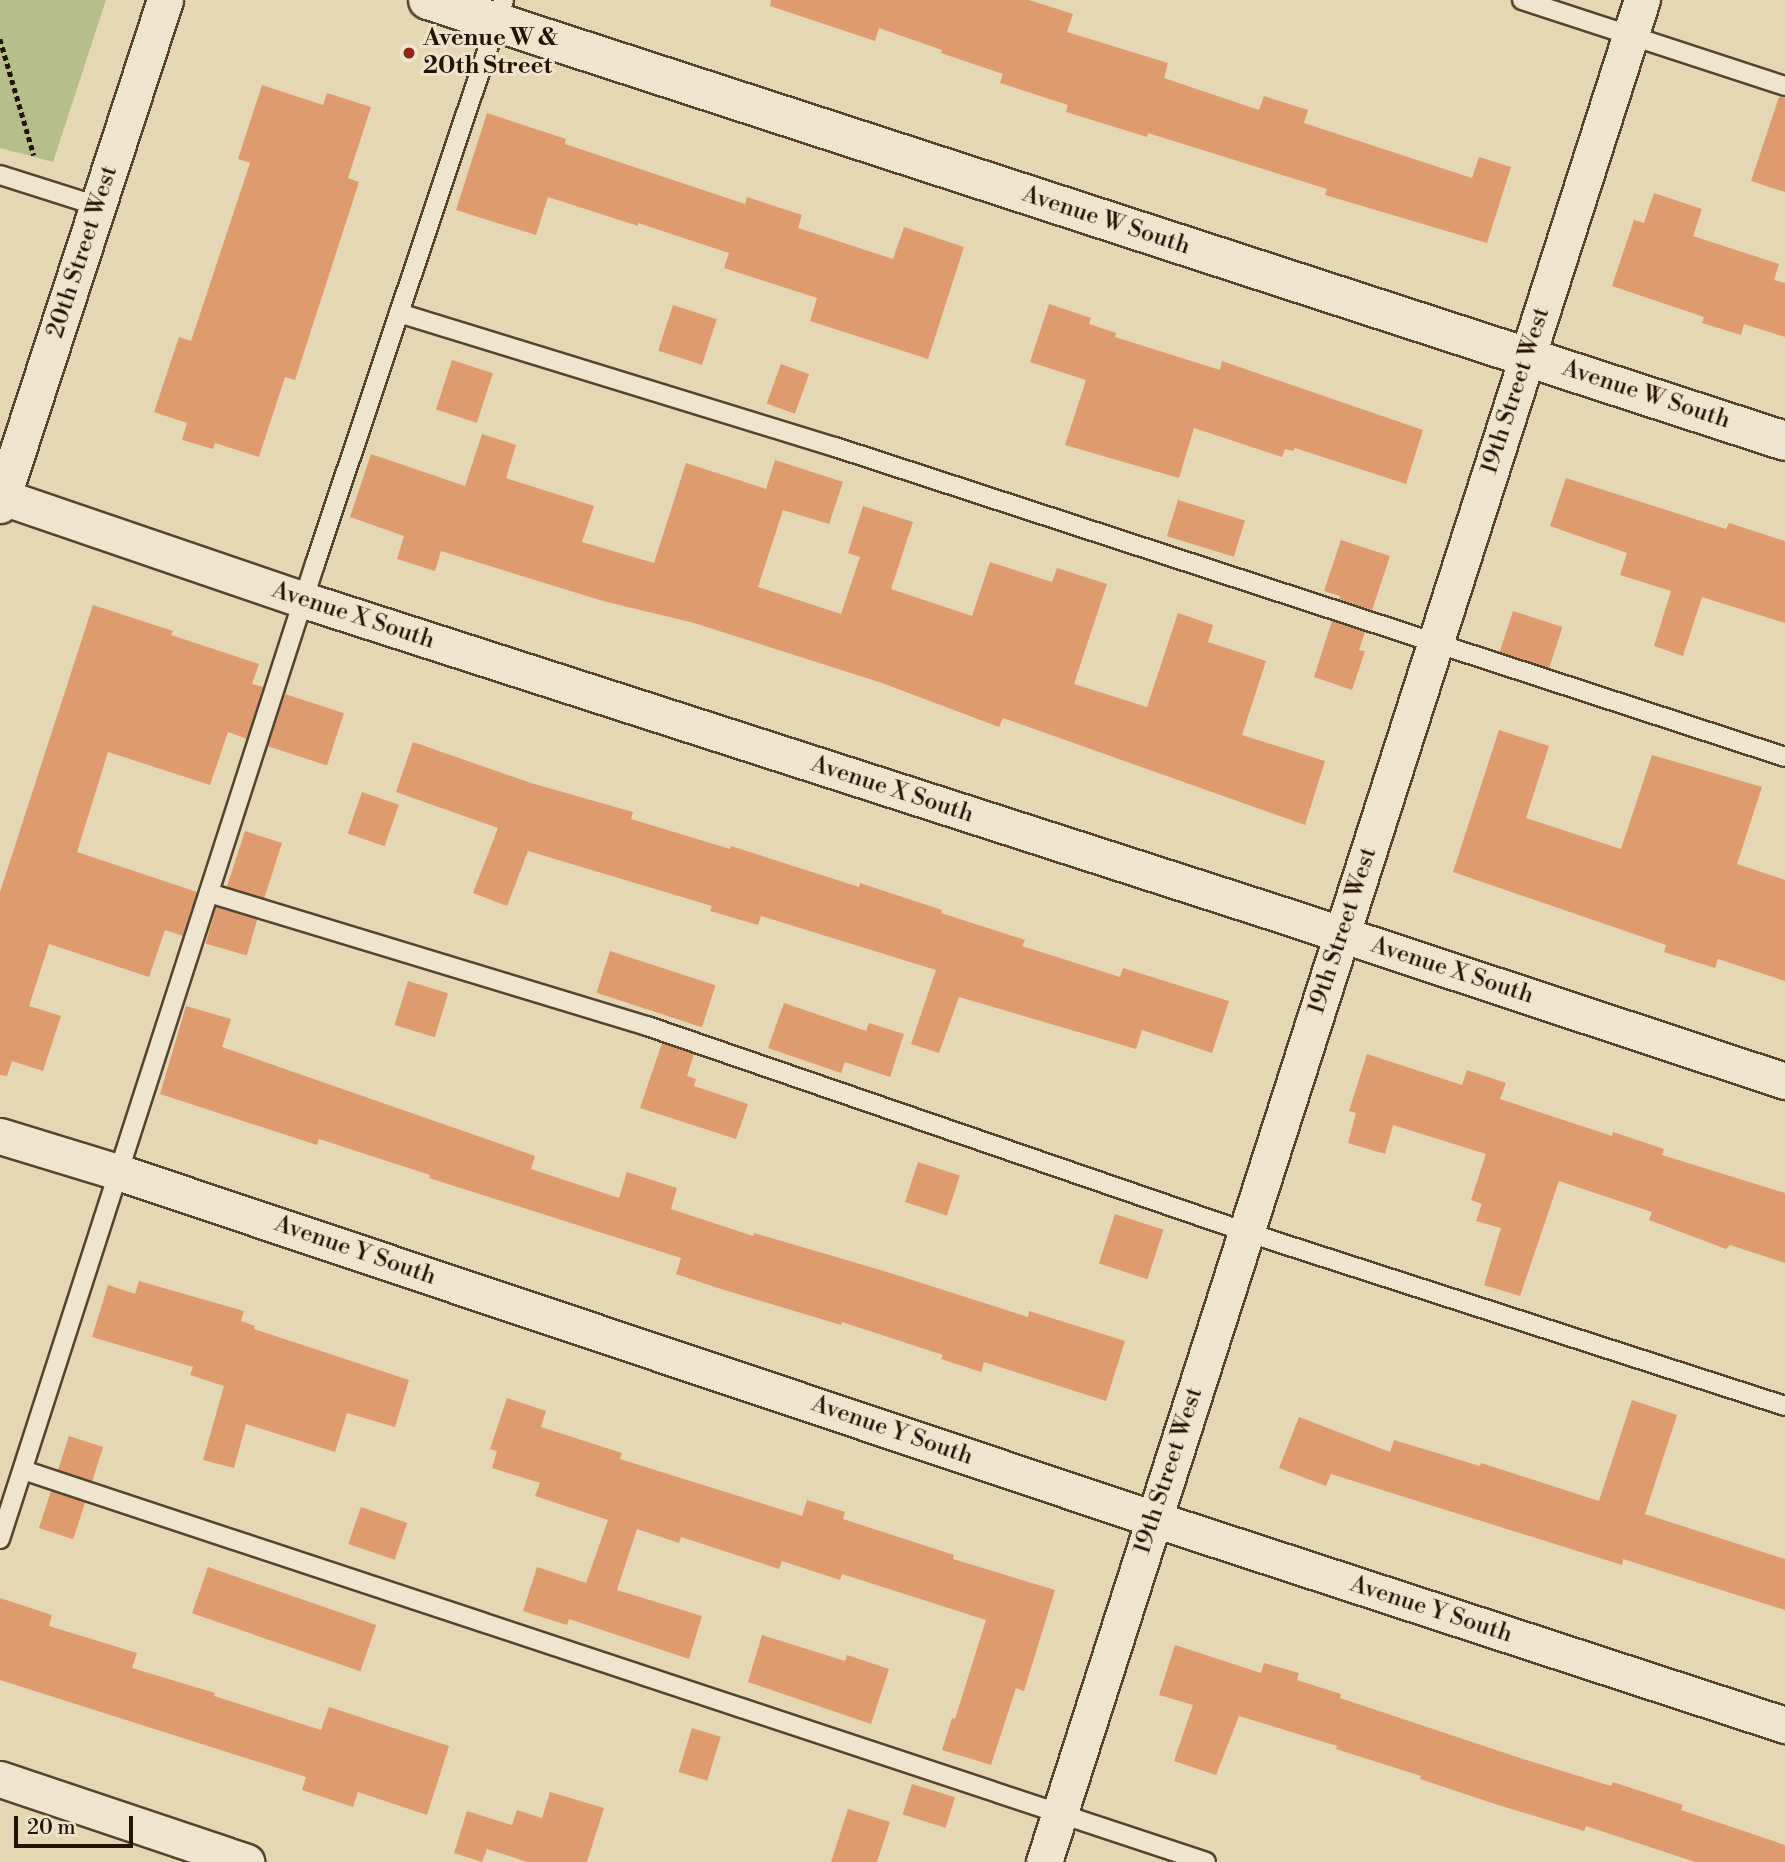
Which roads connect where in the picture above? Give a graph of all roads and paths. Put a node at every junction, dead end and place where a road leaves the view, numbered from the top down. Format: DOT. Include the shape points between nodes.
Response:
graph roads {
  1 [pos="166,0"];
  2 [pos="428,0"];
  3 [pos="1522,0"];
  4 [pos="1642,0"];
  5 [pos="501,11"];
  6 [pos="1631,35"];
  7 [pos="0,39"];
  8 [pos="1785,86"];
  9 [pos="0,175"];
  10 [pos="44,189"];
  11 [pos="98,206"];
  12 [pos="398,313"];
  13 [pos="1528,357"];
  14 [pos="1785,441"];
  15 [pos="1,499"];
  16 [pos="304,600"];
  17 [pos="1436,643"];
  18 [pos="1785,757"];
  19 [pos="209,893"];
  20 [pos="1342,934"];
  21 [pos="1785,1082"];
  22 [pos="0,1136"];
  23 [pos="121,1173"];
  24 [pos="1245,1232"];
  25 [pos="1785,1406"];
  26 [pos="23,1471"];
  27 [pos="1154,1519"];
  28 [pos="0,1539"];
  29 [pos="1785,1725"];
  30 [pos="0,1779"];
  31 [pos="1059,1815"];
  32 [pos="246,1862"];
  33 [pos="1044,1862"];
  34 [pos="1206,1862"];
  1 -- 11 [label="street, 20th Street West"];
  2 -- 5 [label="street, Avenue W South"];
  3 -- 6 [label="lane"];
  4 -- 6 [label="street, 19th Street West"];
  5 -- 12 [label="lane"];
  5 -- 13 [label="street, Avenue W South"];
  6 -- 8 [label="lane"];
  6 -- 13 [label="street, 19th Street West"];
  7 -- 10 [label="path"];
  9 -- 10 [label="lane"];
  10 -- 11 [label="lane"];
  11 -- 15 [label="street, 20th Street West"];
  12 -- 16 [label="lane"];
  12 -- 17 [label="lane" via="835,447"];
  13 -- 14 [label="street, Avenue W South"];
  13 -- 17 [label="street, 19th Street West"];
  15 -- 16 [label="street, Avenue X South"];
  16 -- 19 [label="lane"];
  16 -- 20 [label="street, Avenue X South"];
  17 -- 18 [label="lane"];
  17 -- 20 [label="street, 19th Street West"];
  19 -- 23 [label="lane"];
  19 -- 24 [label="lane" via="647,1026"];
  20 -- 21 [label="street, Avenue X South"];
  20 -- 24 [label="street, 19th Street West"];
  22 -- 23 [label="street, Avenue Y South"];
  23 -- 26 [label="lane"];
  23 -- 27 [label="street, Avenue Y South"];
  24 -- 25 [label="lane"];
  24 -- 27 [label="street, 19th Street West"];
  26 -- 28 [label="lane"];
  26 -- 31 [label="lane"];
  27 -- 29 [label="street, Avenue Y South"];
  27 -- 31 [label="street, 19th Street West"];
  30 -- 32 [label="street"];
  31 -- 33 [label="street, 19th Street West"];
  31 -- 34 [label="lane"];
}
